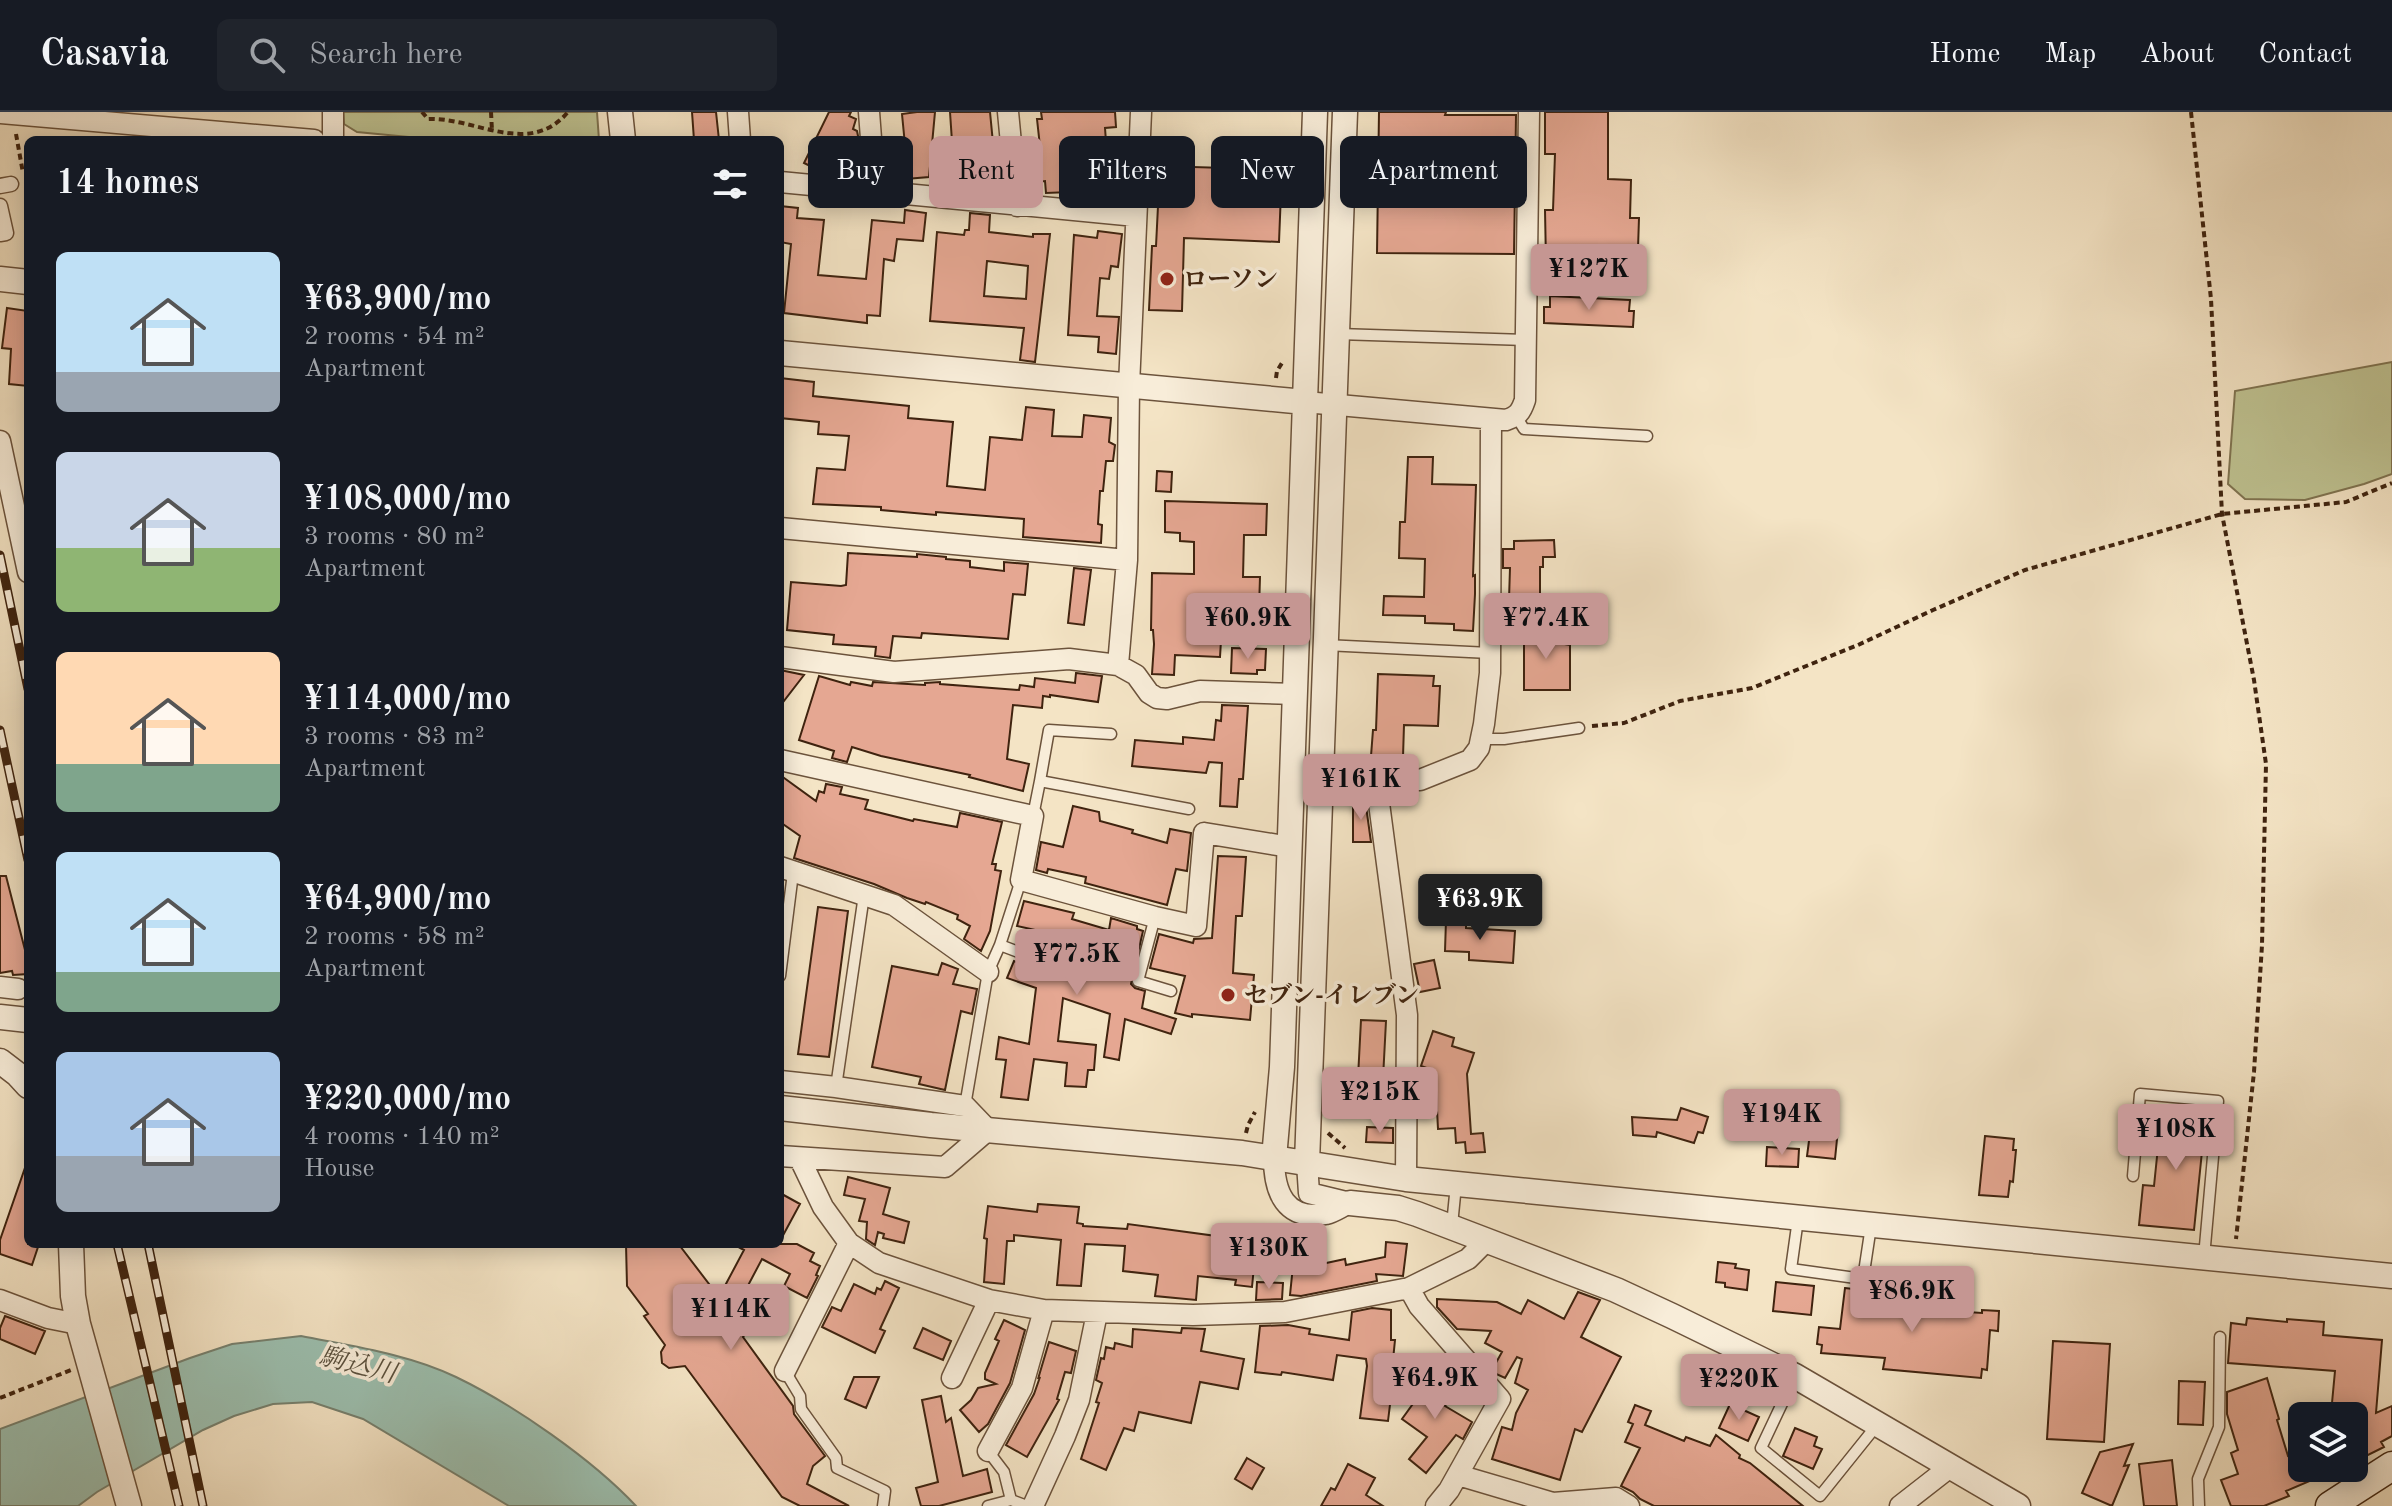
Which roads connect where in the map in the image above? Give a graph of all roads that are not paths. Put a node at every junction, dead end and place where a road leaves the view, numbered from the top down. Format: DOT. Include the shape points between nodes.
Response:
graph roads {
  1 [pos="333,112"];
  2 [pos="620,112"];
  3 [pos="738,112"];
  4 [pos="869,112"];
  5 [pos="1008,112"];
  6 [pos="1141,112"];
  7 [pos="1315,112"];
  8 [pos="1345,112"];
  9 [pos="1529,112"];
  10 [pos="17,114"];
  11 [pos="180,127"];
  12 [pos="243,136"];
  13 [pos="333,136"];
  14 [pos="623,136"];
  15 [pos="740,136"];
  16 [pos="871,136"];
  17 [pos="1010,136"];
  18 [pos="784,182"];
  19 [pos="808,185"];
  20 [pos="0,206"];
  21 [pos="1041,208"];
  22 [pos="1136,216"];
  23 [pos="0,234"];
  24 [pos="0,279"];
  25 [pos="24,282"];
  26 [pos="1527,287"];
  27 [pos="1637,289"];
  28 [pos="1338,334"];
  29 [pos="1526,340"];
  30 [pos="784,353"];
  31 [pos="1129,386"];
  32 [pos="1305,402"];
  33 [pos="1335,404"];
  34 [pos="1516,416"];
  35 [pos="1491,419"];
  36 [pos="1647,436"];
  37 [pos="0,441"];
  38 [pos="784,528"];
  39 [pos="24,553"];
  40 [pos="1127,560"];
  41 [pos="1325,645"];
  42 [pos="1490,653"];
  43 [pos="784,658"];
  44 [pos="1118,665"];
  45 [pos="1296,694"];
  46 [pos="1579,728"];
  47 [pos="1111,734"];
  48 [pos="1481,739"];
  49 [pos="784,761"];
  50 [pos="1040,781"];
  51 [pos="1189,809"];
  52 [pos="1033,816"];
  53 [pos="1290,847"];
  54 [pos="785,871"];
  55 [pos="1021,880"];
  56 [pos="784,892"];
  57 [pos="864,895"];
  58 [pos="1155,917"];
  59 [pos="1000,945"];
  60 [pos="1058,967"];
  61 [pos="988,972"];
  62 [pos="1171,991"];
  63 [pos="0,1017"];
  64 [pos="24,1020"];
  65 [pos="0,1061"];
  66 [pos="784,1081"];
  67 [pos="24,1082"];
  68 [pos="836,1087"];
  69 [pos="965,1106"];
  70 [pos="784,1108"];
  71 [pos="988,1130"];
  72 [pos="790,1157"];
  73 [pos="1274,1158"];
  74 [pos="1307,1163"];
  75 [pos="2133,1176"];
  76 [pos="1406,1179"];
  77 [pos="1456,1183"];
  78 [pos="1350,1203"];
  79 [pos="1799,1217"];
  80 [pos="1871,1224"];
  81 [pos="1452,1228"];
  82 [pos="1486,1241"];
  83 [pos="849,1243"];
  84 [pos="71,1248"];
  85 [pos="2204,1257"];
  86 [pos="2392,1276"];
  87 [pos="1409,1288"];
  88 [pos="0,1300"];
  89 [pos="989,1300"];
  90 [pos="1044,1310"];
  91 [pos="1097,1313"];
  92 [pos="78,1324"];
  93 [pos="2220,1337"];
  94 [pos="785,1371"];
  95 [pos="1795,1376"];
  96 [pos="952,1378"];
  97 [pos="1879,1423"];
  98 [pos="988,1451"];
  99 [pos="1950,1467"];
  100 [pos="2383,1475"];
  101 [pos="1449,1494"];
  102 [pos="1011,1500"];
  103 [pos="129,1506"];
  104 [pos="883,1506"];
  105 [pos="988,1506"];
  106 [pos="1027,1506"];
  107 [pos="1033,1506"];
  108 [pos="1629,1506"];
  109 [pos="1900,1506"];
  110 [pos="2018,1506"];
  111 [pos="2199,1506"];
  112 [pos="2330,1506"];
  1 -- 13 [label="street"];
  2 -- 14 [label="street"];
  3 -- 15 [label="street"];
  4 -- 16 [label="street"];
  5 -- 17 [label="street"];
  6 -- 22 [label="street"];
  7 -- 32 [label="street"];
  8 -- 28 [label="street"];
  9 -- 26 [label="street"];
  10 -- 11 [label="street"];
  11 -- 12 [label="street"];
  18 -- 19 [label="street"];
  20 -- 23 [label="street" via="6,233"];
  21 -- 22 [label="street"];
  22 -- 31 [label="street"];
  24 -- 25 [label="street"];
  26 -- 27 [label="lane"];
  26 -- 29 [label="street"];
  28 -- 29 [label="lane"];
  28 -- 33 [label="street"];
  29 -- 34 [label="street" via="1525,400"];
  30 -- 31 [label="street"];
  31 -- 32 [label="street"];
  31 -- 40 [label="street"];
  32 -- 33 [label="street"];
  32 -- 45 [label="street"];
  33 -- 35 [label="street"];
  33 -- 41 [label="street"];
  34 -- 35 [label="street"];
  34 -- 36 [label="lane" via="1524,429"];
  35 -- 42 [label="street"];
  37 -- 39 [label="street"];
  38 -- 40 [label="street"];
  40 -- 44 [label="street"];
  41 -- 42 [label="lane"];
  41 -- 74 [label="street"];
  42 -- 48 [label="street"];
  43 -- 44 [label="street" via="894,672 1069,659"];
  44 -- 45 [label="street" via="1157,698 1200,691"];
  45 -- 53 [label="street"];
  46 -- 48 [label="lane"];
  47 -- 50 [label="lane" via="1049,730"];
  48 -- 76 [label="street" via="1470,760 1420,780 1382,779 1377,788 1407,1015"];
  49 -- 52 [label="street"];
  50 -- 51 [label="lane"];
  50 -- 52 [label="lane"];
  52 -- 55 [label="street"];
  53 -- 58 [label="street" via="1204,833 1196,926"];
  53 -- 73 [label="street"];
  54 -- 56 [label="lane"];
  54 -- 57 [label="street"];
  55 -- 58 [label="street"];
  55 -- 59 [label="lane"];
  57 -- 61 [label="street" via="894,905"];
  57 -- 68 [label="lane"];
  58 -- 62 [label="lane" via="1138,981"];
  59 -- 60 [label="lane"];
  59 -- 61 [label="lane"];
  61 -- 69 [label="lane"];
  63 -- 64 [label="street"];
  65 -- 67 [label="street"];
  66 -- 68 [label="street"];
  68 -- 69 [label="street"];
  69 -- 71 [label="street"];
  70 -- 71 [label="street"];
  71 -- 72 [label="street" via="945,1167"];
  71 -- 73 [label="street"];
  72 -- 83 [label="street"];
  73 -- 74 [label="street"];
  73 -- 78 [label="street" via="1276,1186 1295,1209 1324,1214"];
  74 -- 76 [label="street"];
  74 -- 78 [label="street" via="1309,1193"];
  75 -- 85 [label="lane" via="2140,1094 2218,1101"];
  76 -- 77 [label="street"];
  77 -- 79 [label="street"];
  77 -- 81 [label="lane"];
  78 -- 81 [label="street" via="1398,1208"];
  79 -- 80 [label="street"];
  79 -- 80 [label="lane" via="1791,1269 1863,1279"];
  80 -- 85 [label="street"];
  81 -- 82 [label="street"];
  82 -- 87 [label="street" via="1468,1259"];
  82 -- 95 [label="street" via="1616,1290"];
  83 -- 89 [label="street" via="879,1263"];
  83 -- 94 [label="street"];
  84 -- 92 [label="street"];
  85 -- 86 [label="street"];
  87 -- 91 [label="street" via="1285,1312"];
  87 -- 101 [label="street" via="1500,1399"];
  88 -- 92 [label="street"];
  89 -- 90 [label="street"];
  89 -- 96 [label="street"];
  90 -- 91 [label="street"];
  90 -- 98 [label="street" via="1022,1388"];
  91 -- 107 [label="street" via="1079,1400"];
  92 -- 103 [label="street"];
  93 -- 111 [label="lane" via="2219,1427 2198,1479"];
  94 -- 104 [label="lane" via="837,1468 885,1491"];
  95 -- 97 [label="street"];
  95 -- 97 [label="lane" via="1761,1448 1820,1496"];
  97 -- 99 [label="street"];
  98 -- 102 [label="lane" via="1004,1472"];
  99 -- 109 [label="street"];
  99 -- 110 [label="street"];
  100 -- 112 [label="main road"];
  101 -- 108 [label="street" via="1553,1503 1616,1498"];
  102 -- 105 [label="lane"];
  102 -- 106 [label="lane"];
}
